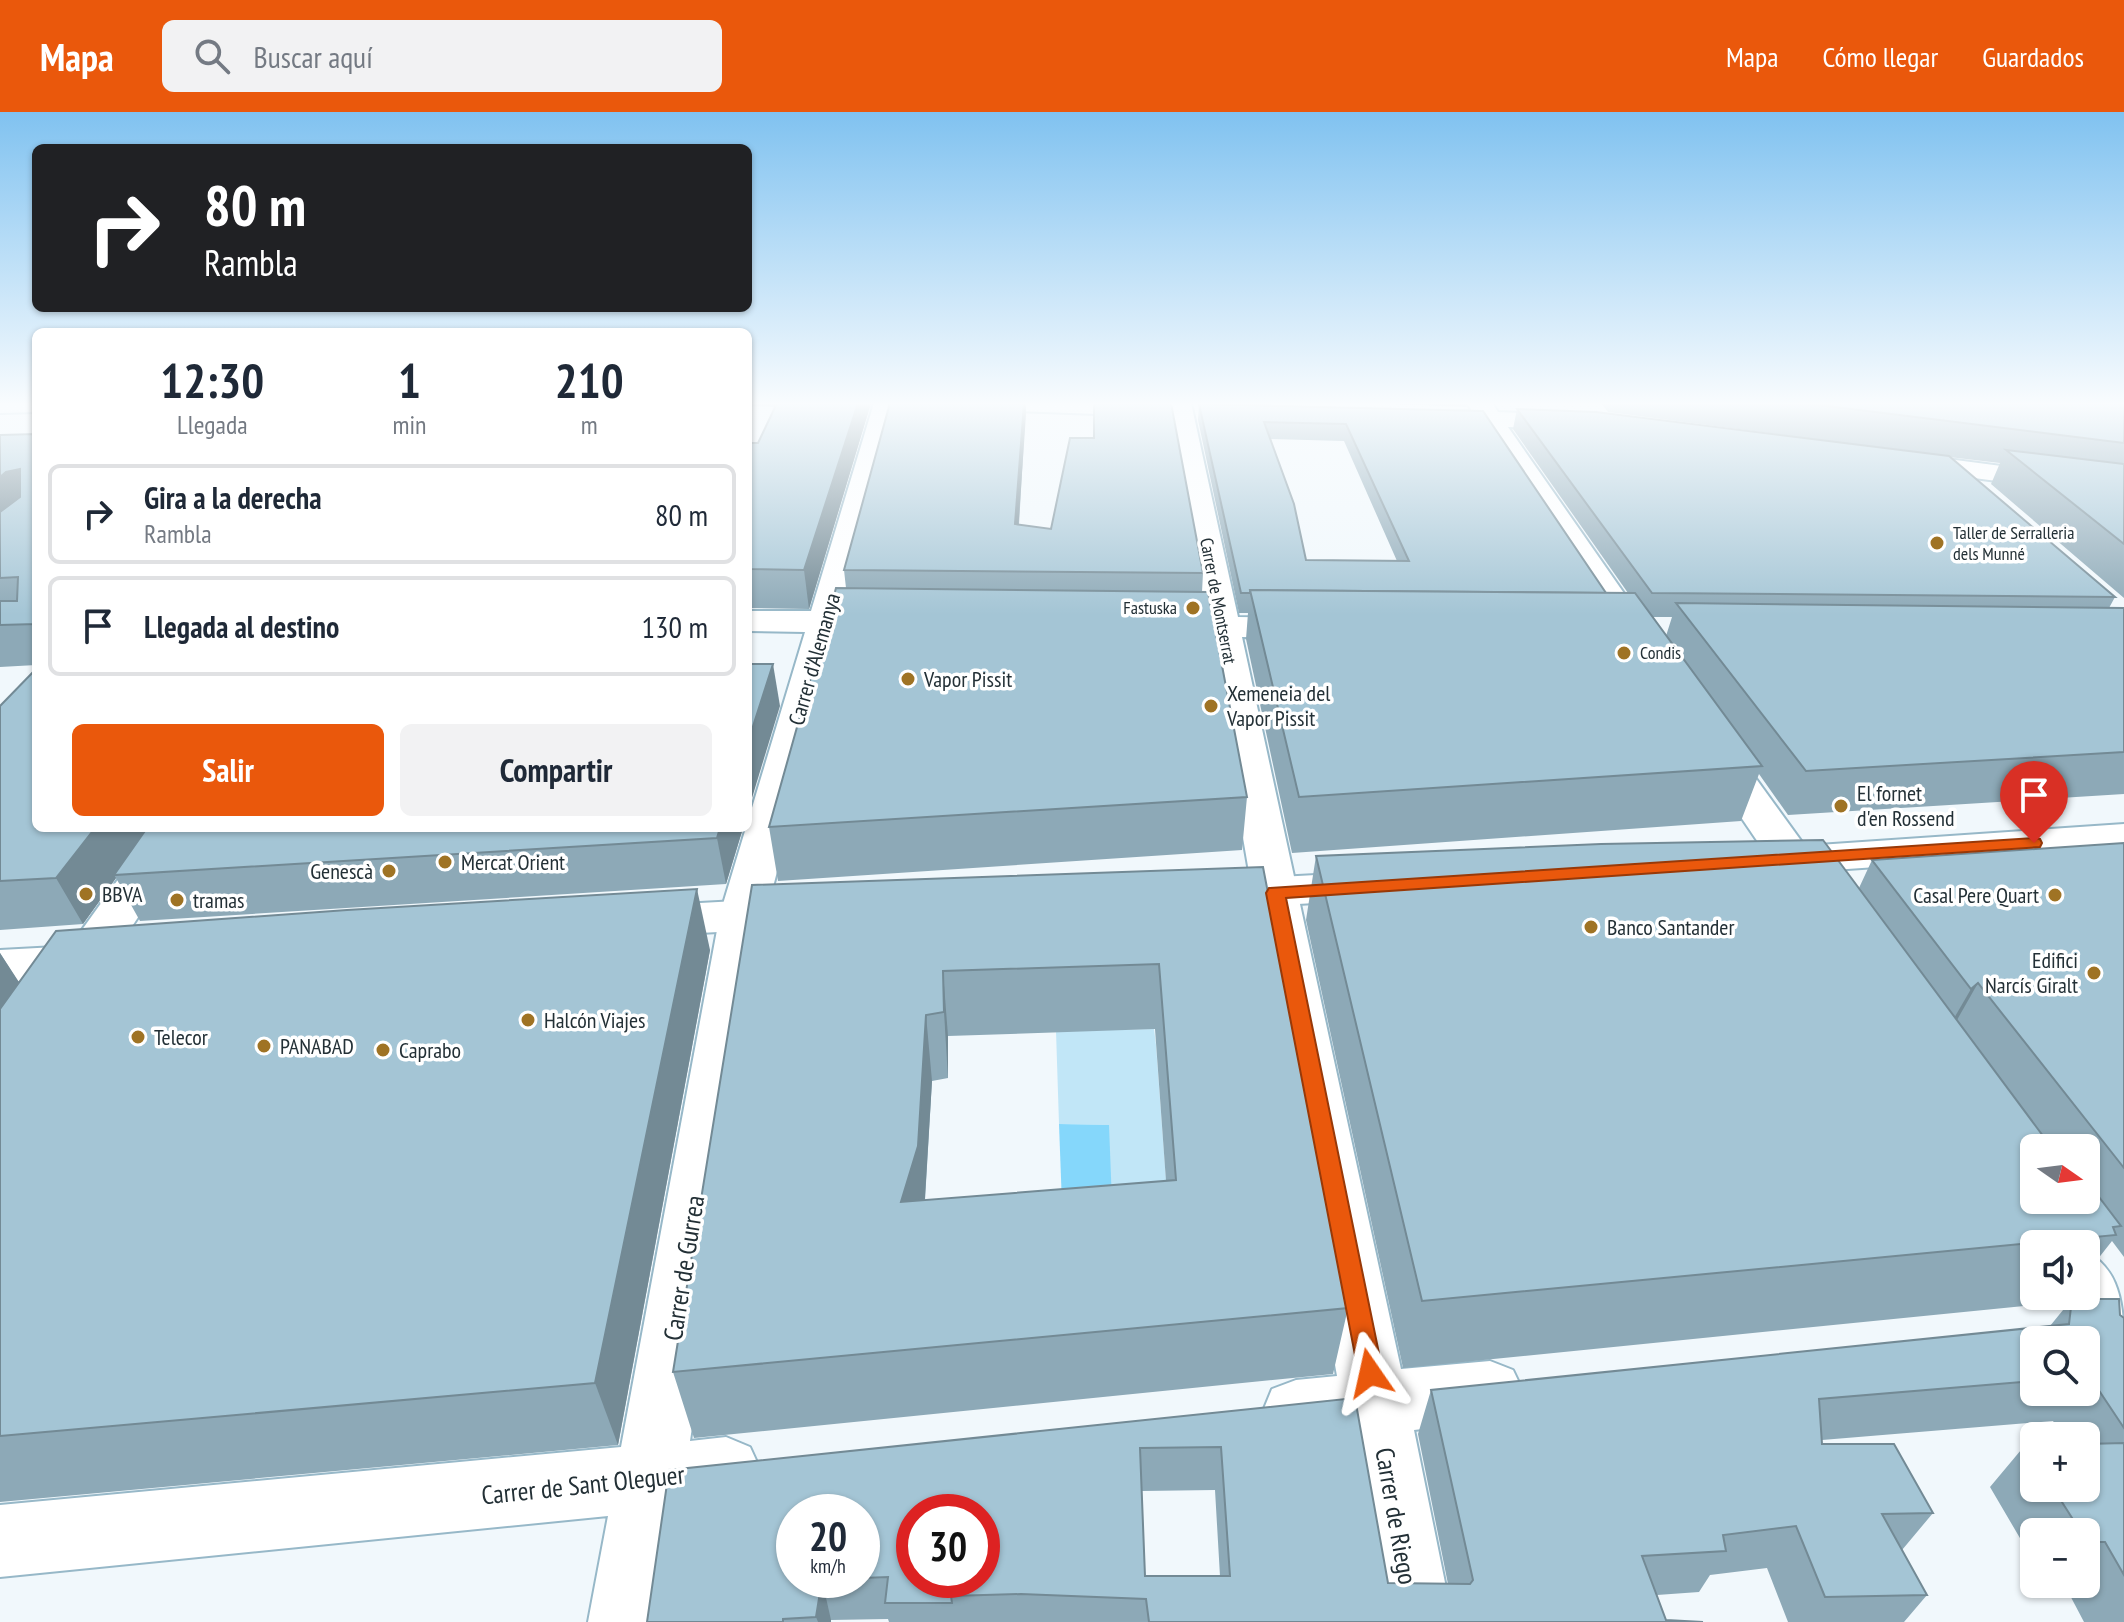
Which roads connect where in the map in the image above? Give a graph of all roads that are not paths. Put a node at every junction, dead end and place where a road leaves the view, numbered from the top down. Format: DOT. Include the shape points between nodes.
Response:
graph roads {
  1 [pos="866,473"];
  2 [pos="1200,473"];
  3 [pos="1526,473"];
  4 [pos="1956,473"];
  5 [pos="2003,473"];
  6 [pos="2124,490"];
  7 [pos="1983,497"];
  8 [pos="752,621"];
  9 [pos="824,621"];
  10 [pos="919,623"];
  11 [pos="1127,625"];
  12 [pos="1223,626"];
  13 [pos="1333,628"];
  14 [pos="1660,670"];
  15 [pos="1695,721"];
  16 [pos="174,832"];
  17 [pos="2124,837"];
  18 [pos="1792,860"];
  19 [pos="1730,864"];
  20 [pos="1416,884"];
  21 [pos="1275,893"];
  22 [pos="1166,897"];
  23 [pos="853,910"];
  24 [pos="743,914"];
  25 [pos="602,924"];
  26 [pos="1837,924"];
  27 [pos="107,960"];
  28 [pos="0,966"];
  29 [pos="48,1016"];
  30 [pos="2114,1316"];
  31 [pos="2080,1326"];
  32 [pos="1550,1385"];
  33 [pos="1375,1403"];
  34 [pos="1233,1417"];
  35 [pos="791,1464"];
  36 [pos="649,1479"];
  37 [pos="0,1541"];
  38 [pos="626,1622"];
  39 [pos="1415,1622"];
  1 -- 9 [label="street, Carrer d'Alemanya"];
  2 -- 12 [label="street, Carrer de Montserrat"];
  3 -- 14 [label="street"];
  4 -- 7 [label="street"];
  5 -- 6 [label="street"];
  8 -- 9 [label="street"];
  9 -- 10 [label="street"];
  9 -- 24 [label="street, Carrer d'Alemanya"];
  11 -- 12 [label="street"];
  12 -- 13 [label="street"];
  12 -- 21 [label="street, Carrer de Montserrat"];
  15 -- 18 [label="street"];
  16 -- 27 [label="street"];
  17 -- 18 [label="street"];
  18 -- 19 [label="street"];
  18 -- 26 [label="street"];
  20 -- 21 [label="street"];
  21 -- 22 [label="street"];
  21 -- 33 [label="street, Carrer de Riego"];
  23 -- 24 [label="street"];
  24 -- 25 [label="street"];
  24 -- 36 [label="street, Carrer de Gurrea"];
  27 -- 28 [label="street"];
  27 -- 29 [label="street"];
  30 -- 31 [label="street"];
  32 -- 33 [label="street"];
  33 -- 34 [label="street"];
  33 -- 39 [label="street, Carrer de Riego"];
  35 -- 36 [label="street, Carrer de Sant Oleguer"];
  36 -- 37 [label="street, Carrer de Sant Oleguer"];
  36 -- 38 [label="street, Carrer de Gurrea"];
}
